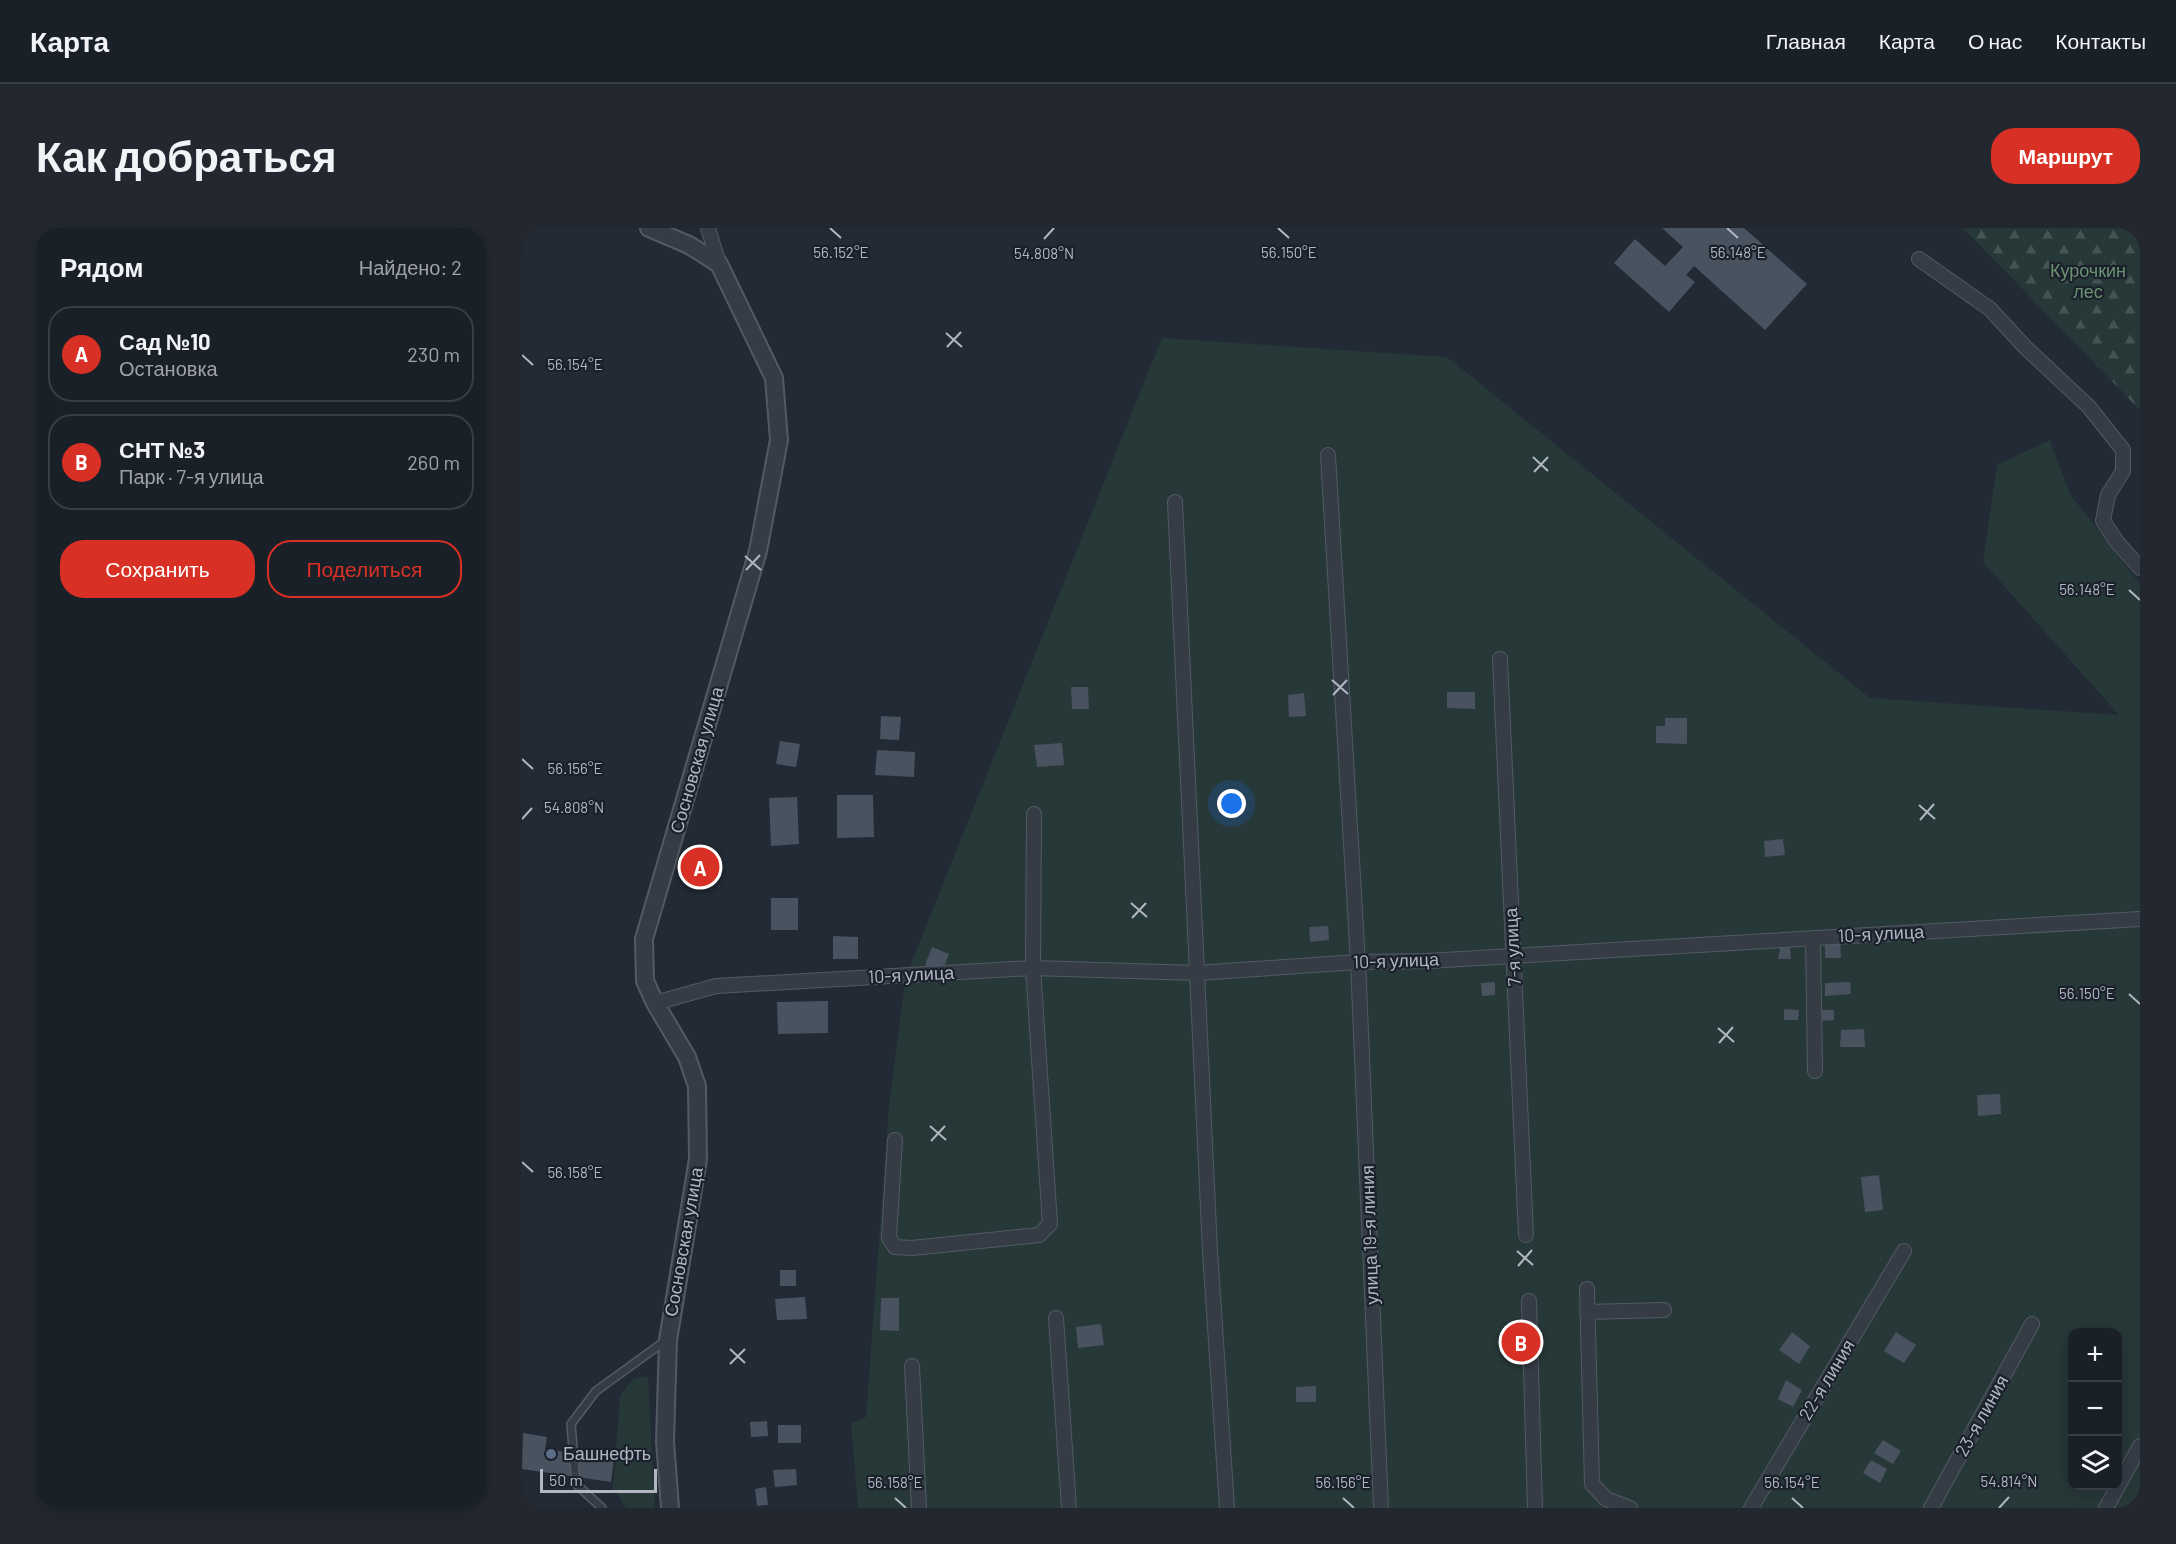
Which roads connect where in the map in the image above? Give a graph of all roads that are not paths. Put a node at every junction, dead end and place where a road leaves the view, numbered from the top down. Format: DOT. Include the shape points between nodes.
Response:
graph roads {
  1 [pos="649,228"];
  2 [pos="708,228"];
  3 [pos="1919,259"];
  4 [pos="719,264"];
  5 [pos="1328,456"];
  6 [pos="1175,502"];
  7 [pos="2140,568"];
  8 [pos="1500,660"];
  9 [pos="1034,814"];
  10 [pos="2140,919"];
  11 [pos="1813,938"];
  12 [pos="1513,955"];
  13 [pos="1358,962"];
  14 [pos="1033,968"];
  15 [pos="1197,973"];
  16 [pos="654,1003"];
  17 [pos="1815,1071"];
  18 [pos="895,1140"];
  19 [pos="1526,1236"];
  20 [pos="1904,1251"];
  21 [pos="1587,1289"];
  22 [pos="1529,1301"];
  23 [pos="1664,1310"];
  24 [pos="1587,1312"];
  25 [pos="1056,1318"];
  26 [pos="2032,1324"];
  27 [pos="668,1340"];
  28 [pos="912,1366"];
  29 [pos="2140,1446"];
  30 [pos="602,1508"];
  31 [pos="670,1508"];
  32 [pos="919,1508"];
  33 [pos="1069,1508"];
  34 [pos="1227,1508"];
  35 [pos="1381,1508"];
  36 [pos="1535,1508"];
  37 [pos="1630,1508"];
  38 [pos="1751,1508"];
  39 [pos="1931,1508"];
  40 [pos="2106,1508"];
  1 -- 4 [label="street" via="689,245"];
  2 -- 4 [label="street"];
  3 -- 7 [label="street" via="1990,309 2089,408 2123,450 2123,471 2108,495 2103,520"];
  4 -- 16 [label="street, Сосновская улица" via="774,378 779,440 758,551 644,939 645,981"];
  5 -- 13 [label="street, улица 19-я линия"];
  6 -- 15 [label="street"];
  8 -- 12 [label="street, 7-я улица"];
  9 -- 14 [label="street"];
  10 -- 11 [label="street, 10-я улица"];
  11 -- 12 [label="street, 10-я улица"];
  11 -- 17 [label="street"];
  12 -- 13 [label="street, 10-я улица"];
  12 -- 19 [label="street, 7-я улица"];
  13 -- 15 [label="street, 10-я улица"];
  13 -- 35 [label="street, улица 19-я линия"];
  14 -- 15 [label="street, 10-я улица"];
  14 -- 16 [label="street, 10-я улица" via="716,986"];
  14 -- 18 [label="street" via="1050,1224 1039,1235 895,1248 888,1238"];
  15 -- 34 [label="street"];
  16 -- 27 [label="street, Сосновская улица" via="687,1057 697,1086 698,1159"];
  20 -- 38 [label="street, 22-я линия"];
  21 -- 24 [label="street"];
  22 -- 36 [label="street"];
  23 -- 24 [label="street"];
  24 -- 37 [label="street" via="1592,1484 1606,1499"];
  25 -- 33 [label="street"];
  26 -- 39 [label="street, 23-я линия"];
  27 -- 30 [label="lane" via="596,1390 571,1424 576,1484"];
  27 -- 31 [label="street, Сосновская улица" via="665,1441"];
  28 -- 32 [label="street"];
  29 -- 40 [label="street"];
}
